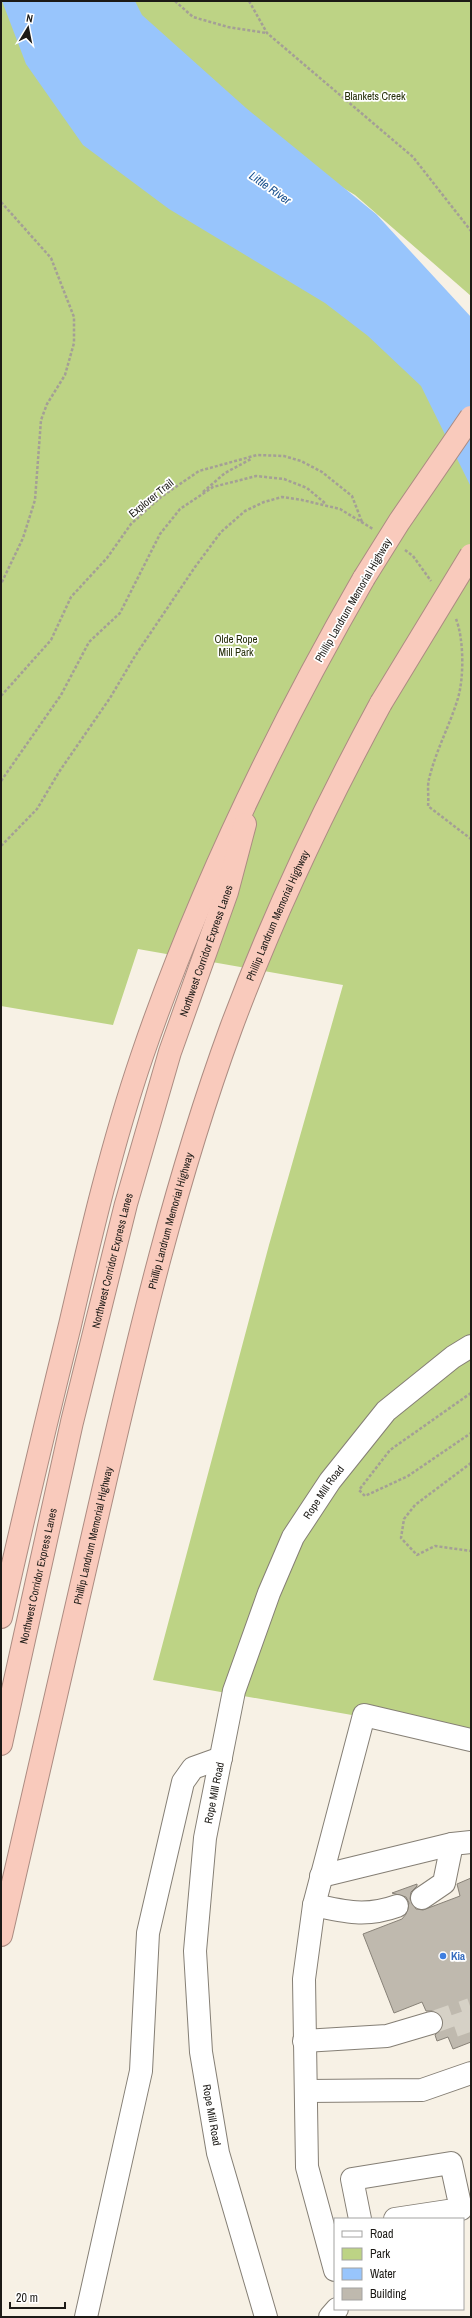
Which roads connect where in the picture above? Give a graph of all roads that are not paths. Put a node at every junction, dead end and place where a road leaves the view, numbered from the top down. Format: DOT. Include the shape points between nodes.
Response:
graph roads {
  1 [pos="471,417"];
  2 [pos="471,555"];
  3 [pos="253,785"];
  4 [pos="471,1346"];
  5 [pos="1,1617"];
  6 [pos="471,1740"];
  7 [pos="1,1744"];
  8 [pos="221,1758"];
  9 [pos="462,1843"];
  10 [pos="321,1876"];
  11 [pos="422,1898"];
  12 [pos="314,1906"];
  13 [pos="397,1906"];
  14 [pos="1,1935"];
  15 [pos="431,2024"];
  16 [pos="304,2041"];
  17 [pos="471,2074"];
  18 [pos="307,2091"];
  19 [pos="360,2218"];
  20 [pos="402,2218"];
  21 [pos="330,2229"];
  22 [pos="334,2262"];
  23 [pos="86,2317"];
  24 [pos="266,2317"];
  1 -- 3 [label="highway, Phillip Landrum Memorial Highway, bridge" via="364,578 326,644"];
  2 -- 14 [label="highway, Phillip Landrum Memorial Highway, bridge" via="382,703 338,784 266,939 198,1124 123,1406"];
  3 -- 5 [label="highway, Phillip Landrum Memorial Highway" via="208,884 167,988 111,1155"];
  3 -- 7 [label="highway, Northwest Corridor Express Lanes" via="243,836 227,892 170,1052 126,1204 72,1422"];
  4 -- 8 [label="street, Rope Mill Road" via="453,1357 386,1411 330,1481 293,1536 268,1593 234,1691"];
  6 -- 10 [label="street" via="364,1715"];
  8 -- 23 [label="street" via="193,1768 183,1782 148,1933 141,2071"];
  8 -- 24 [label="street, Rope Mill Road" via="205,1838 195,1951 201,2052 218,2153"];
  9 -- 10 [label="street"];
  9 -- 11 [label="street" via="444,1883"];
  10 -- 12 [label="street"];
  12 -- 13 [label="street" via="353,1914 384,1911"];
  12 -- 16 [label="street" via="304,1979"];
  15 -- 16 [label="street" via="387,2036"];
  16 -- 18 [label="street"];
  17 -- 18 [label="street" via="422,2090"];
  18 -- 21 [label="street" via="307,2167"];
  19 -- 20 [label="street" via="352,2179 451,2163 461,2209"];
  21 -- 22 [label="street"];
}
